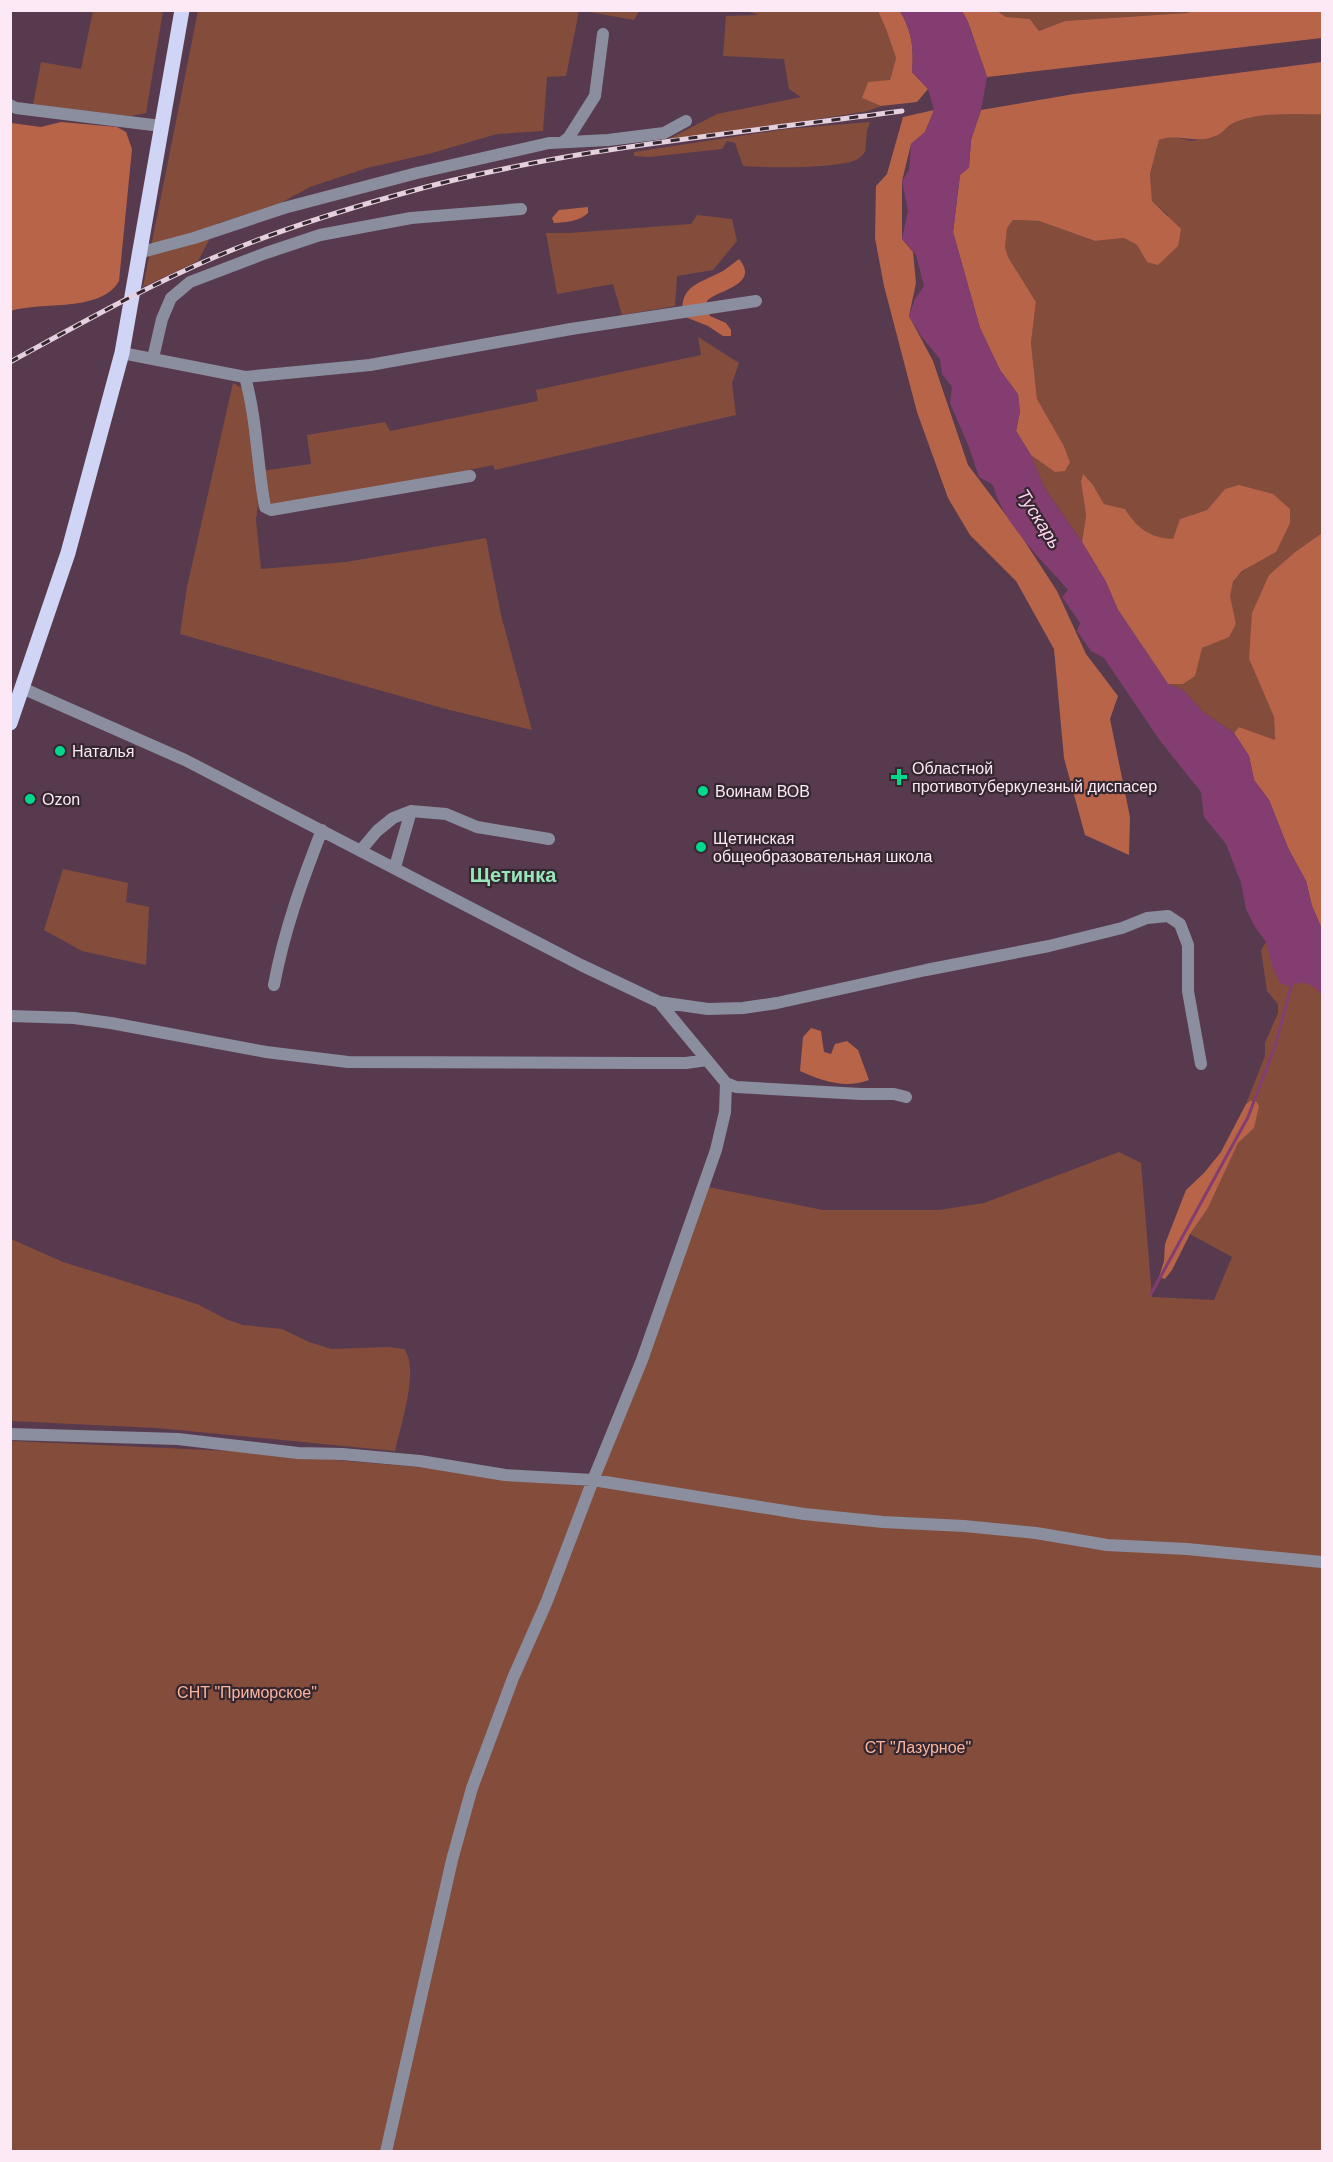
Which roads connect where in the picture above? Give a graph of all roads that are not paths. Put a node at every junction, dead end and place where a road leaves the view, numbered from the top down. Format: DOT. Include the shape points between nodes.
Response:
graph roads {
  1 [pos="182,10"];
  2 [pos="603,34"];
  3 [pos="10,105"];
  4 [pos="686,121"];
  5 [pos="161,126"];
  6 [pos="564,142"];
  7 [pos="521,209"];
  8 [pos="138,253"];
  9 [pos="756,301"];
  10 [pos="122,353"];
  11 [pos="153,358"];
  12 [pos="245,377"];
  13 [pos="471,476"];
  14 [pos="22,688"];
  15 [pos="10,723"];
  16 [pos="411,811"];
  17 [pos="322,830"];
  18 [pos="549,839"];
  19 [pos="361,850"];
  20 [pos="395,867"];
  21 [pos="274,985"];
  22 [pos="659,1002"];
  23 [pos="10,1016"];
  24 [pos="707,1060"];
  25 [pos="1201,1064"];
  26 [pos="726,1083"];
  27 [pos="906,1097"];
  28 [pos="10,1434"];
  29 [pos="593,1480"];
  30 [pos="1323,1562"];
  31 [pos="388,2150"];
  1 -- 5 [label="main road"];
  2 -- 6 [label="street" via="595,96"];
  3 -- 5 [label="street"];
  4 -- 6 [label="street" via="663,133"];
  5 -- 8 [label="main road"];
  6 -- 8 [label="street" via="406,176"];
  7 -- 11 [label="street" via="411,218 320,235 190,282 171,298"];
  8 -- 10 [label="main road"];
  9 -- 12 [label="street" via="370,365"];
  10 -- 11 [label="street"];
  10 -- 14 [label="main road" via="68,553"];
  11 -- 12 [label="street"];
  12 -- 13 [label="street" via="252,402 265,507 272,510"];
  14 -- 15 [label="main road"];
  14 -- 17 [label="street" via="185,760"];
  16 -- 18 [label="street" via="446,814 477,827"];
  16 -- 19 [label="street" via="393,818"];
  16 -- 20 [label="street"];
  17 -- 19 [label="street"];
  17 -- 21 [label="street" via="290,917"];
  19 -- 20 [label="street"];
  20 -- 22 [label="street"];
  22 -- 24 [label="street"];
  22 -- 25 [label="street" via="708,1009 743,1008 1049,946 1147,918 1168,916 1180,924 1188,945 1188,990"];
  23 -- 24 [label="street" via="83,1019 266,1052 348,1062"];
  24 -- 26 [label="street"];
  26 -- 27 [label="street" via="736,1087"];
  26 -- 29 [label="street" via="725,1112 716,1150 642,1360"];
  28 -- 29 [label="street" via="178,1439 298,1453 420,1461 505,1475"];
  29 -- 30 [label="street" via="804,1514"];
  29 -- 31 [label="street" via="472,1788 452,1860"];
}
